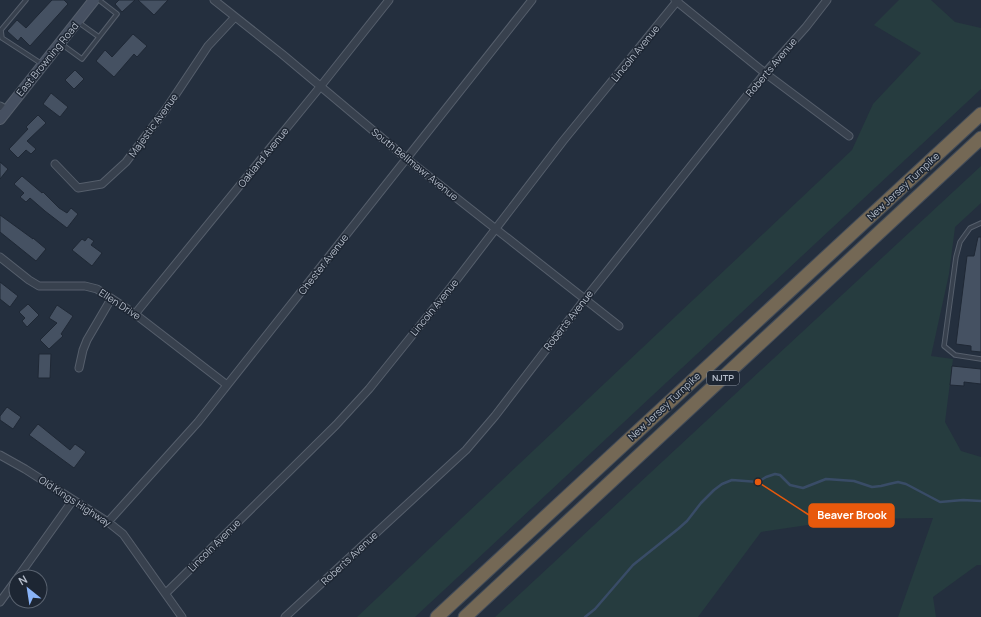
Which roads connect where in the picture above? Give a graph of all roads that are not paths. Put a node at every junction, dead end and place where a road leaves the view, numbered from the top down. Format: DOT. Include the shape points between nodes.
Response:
graph roads {
  1 [pos="26,0"];
  2 [pos="214,0"];
  3 [pos="389,0"];
  4 [pos="532,0"];
  5 [pos="827,0"];
  6 [pos="93,1"];
  7 [pos="676,1"];
  8 [pos="235,17"];
  9 [pos="77,21"];
  10 [pos="99,37"];
  11 [pos="60,43"];
  12 [pos="43,65"];
  13 [pos="765,72"];
  14 [pos="320,87"];
  15 [pos="4,108"];
  16 [pos="981,114"];
  17 [pos="0,119"];
  18 [pos="849,136"];
  19 [pos="981,138"];
  20 [pos="407,159"];
  21 [pos="55,164"];
  22 [pos="981,223"];
  23 [pos="495,228"];
  24 [pos="0,257"];
  25 [pos="111,299"];
  26 [pos="585,299"];
  27 [pos="135,314"];
  28 [pos="619,326"];
  29 [pos="981,359"];
  30 [pos="79,368"];
  31 [pos="227,384"];
  32 [pos="0,454"];
  33 [pos="73,500"];
  34 [pos="108,522"];
  35 [pos="24,569"];
  36 [pos="8,591"];
  37 [pos="166,593"];
  38 [pos="0,602"];
  39 [pos="182,617"];
  40 [pos="285,617"];
  41 [pos="436,617"];
  42 [pos="465,617"];
  1 -- 12 [label="lane" via="1,30 2,38"];
  2 -- 8 [label="street, South Bellmawr Avenue"];
  3 -- 14 [label="street, Oakland Avenue"];
  4 -- 20 [label="street, Chester Avenue"];
  5 -- 13 [label="street, Roberts Avenue"];
  6 -- 9 [label="main road, East Browning Road"];
  6 -- 10 [label="lane" via="117,14"];
  7 -- 13 [label="street"];
  7 -- 23 [label="street, Lincoln Avenue"];
  8 -- 14 [label="street, South Bellmawr Avenue"];
  8 -- 21 [label="street, Majestic Avenue" via="208,46 166,109 126,162 102,184 78,188"];
  9 -- 10 [label="lane"];
  9 -- 11 [label="main road, East Browning Road"];
  10 -- 11 [label="lane" via="82,59"];
  11 -- 12 [label="main road, East Browning Road"];
  12 -- 15 [label="main road, East Browning Road"];
  13 -- 18 [label="street"];
  13 -- 26 [label="street, Roberts Avenue"];
  14 -- 20 [label="street, South Bellmawr Avenue"];
  14 -- 27 [label="street, Oakland Avenue"];
  15 -- 17 [label="main road, East Browning Road"];
  16 -- 41 [label="highway, New Jersey Turnpike / NJTP"];
  19 -- 42 [label="highway, New Jersey Turnpike / NJTP"];
  20 -- 23 [label="street, South Bellmawr Avenue"];
  20 -- 31 [label="street, Chester Avenue"];
  22 -- 29 [label="lane" via="970,228 960,242 944,346 955,355"];
  23 -- 26 [label="street, South Bellmawr Avenue"];
  23 -- 37 [label="street, Lincoln Avenue" via="369,389 336,425"];
  24 -- 25 [label="street, Ellen Drive" via="39,286 85,286 97,289"];
  25 -- 27 [label="street, Ellen Drive"];
  25 -- 30 [label="street" via="87,340"];
  26 -- 28 [label="street, South Bellmawr Avenue"];
  26 -- 40 [label="street, Roberts Avenue" via="466,450"];
  27 -- 31 [label="street, Ellen Drive"];
  31 -- 34 [label="street, Chester Avenue" via="198,422"];
  32 -- 33 [label="street, Old Kings Highway"];
  33 -- 34 [label="street, Old Kings Highway"];
  33 -- 35 [label="street"];
  34 -- 37 [label="street, Old Kings Highway" via="123,534"];
  36 -- 38 [label="street"];
  37 -- 39 [label="street, Old Kings Highway"];
}
